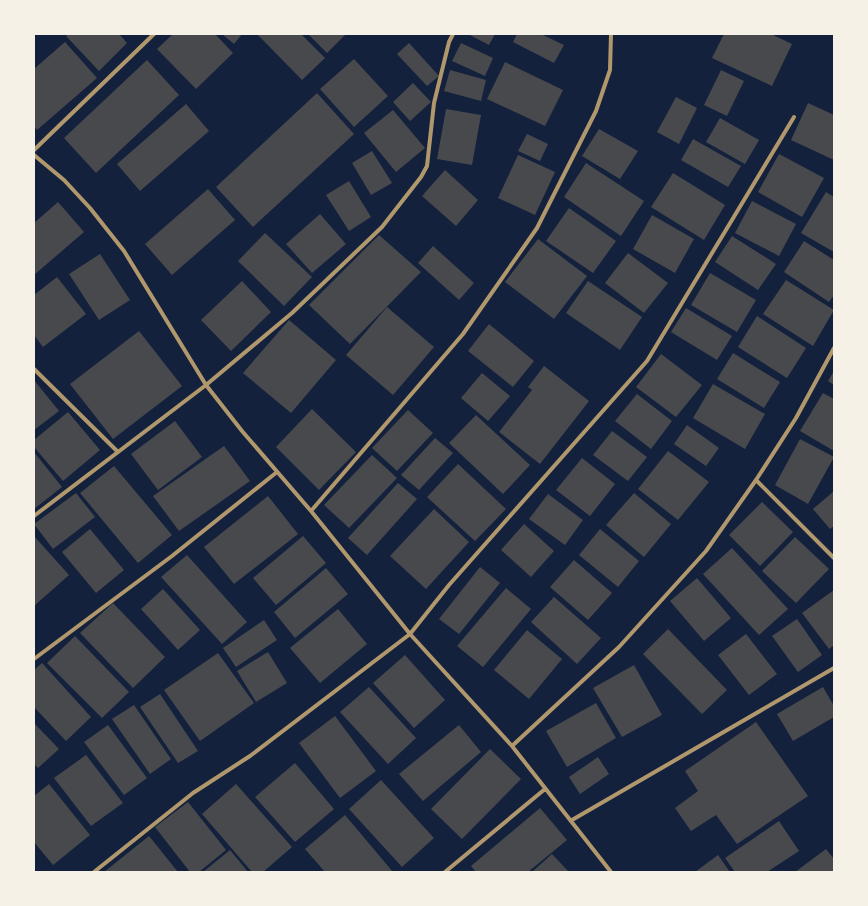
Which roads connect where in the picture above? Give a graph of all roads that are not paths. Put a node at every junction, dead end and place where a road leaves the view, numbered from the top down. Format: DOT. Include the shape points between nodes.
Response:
graph roads {
  1 [pos="154,34"];
  2 [pos="454,34"];
  3 [pos="611,34"];
  4 [pos="794,116"];
  5 [pos="34,150"];
  6 [pos="34,155"];
  7 [pos="834,348"];
  8 [pos="34,369"];
  9 [pos="206,385"];
  10 [pos="118,452"];
  11 [pos="277,472"];
  12 [pos="756,480"];
  13 [pos="311,511"];
  14 [pos="34,516"];
  15 [pos="834,558"];
  16 [pos="410,634"];
  17 [pos="34,659"];
  18 [pos="834,668"];
  19 [pos="512,746"];
  20 [pos="545,789"];
  21 [pos="572,820"];
  22 [pos="94,872"];
  23 [pos="445,872"];
  24 [pos="611,872"];
  1 -- 5 [label="street"];
  2 -- 9 [label="street" via="449,42 434,103 427,166 421,177 382,227 292,313"];
  3 -- 13 [label="street" via="610,70 596,111 537,228 463,334"];
  4 -- 16 [label="street" via="647,361 449,586"];
  6 -- 9 [label="street" via="64,180 124,251"];
  7 -- 12 [label="street" via="796,418"];
  8 -- 10 [label="street"];
  9 -- 10 [label="street"];
  9 -- 11 [label="street"];
  10 -- 14 [label="street"];
  11 -- 13 [label="street"];
  11 -- 17 [label="street" via="172,556"];
  12 -- 15 [label="street"];
  12 -- 19 [label="street" via="706,551 619,647"];
  13 -- 16 [label="street"];
  16 -- 19 [label="street"];
  16 -- 22 [label="street" via="250,756 193,793"];
  18 -- 21 [label="street"];
  19 -- 20 [label="street"];
  20 -- 21 [label="street"];
  20 -- 23 [label="street"];
  21 -- 24 [label="street"];
}
